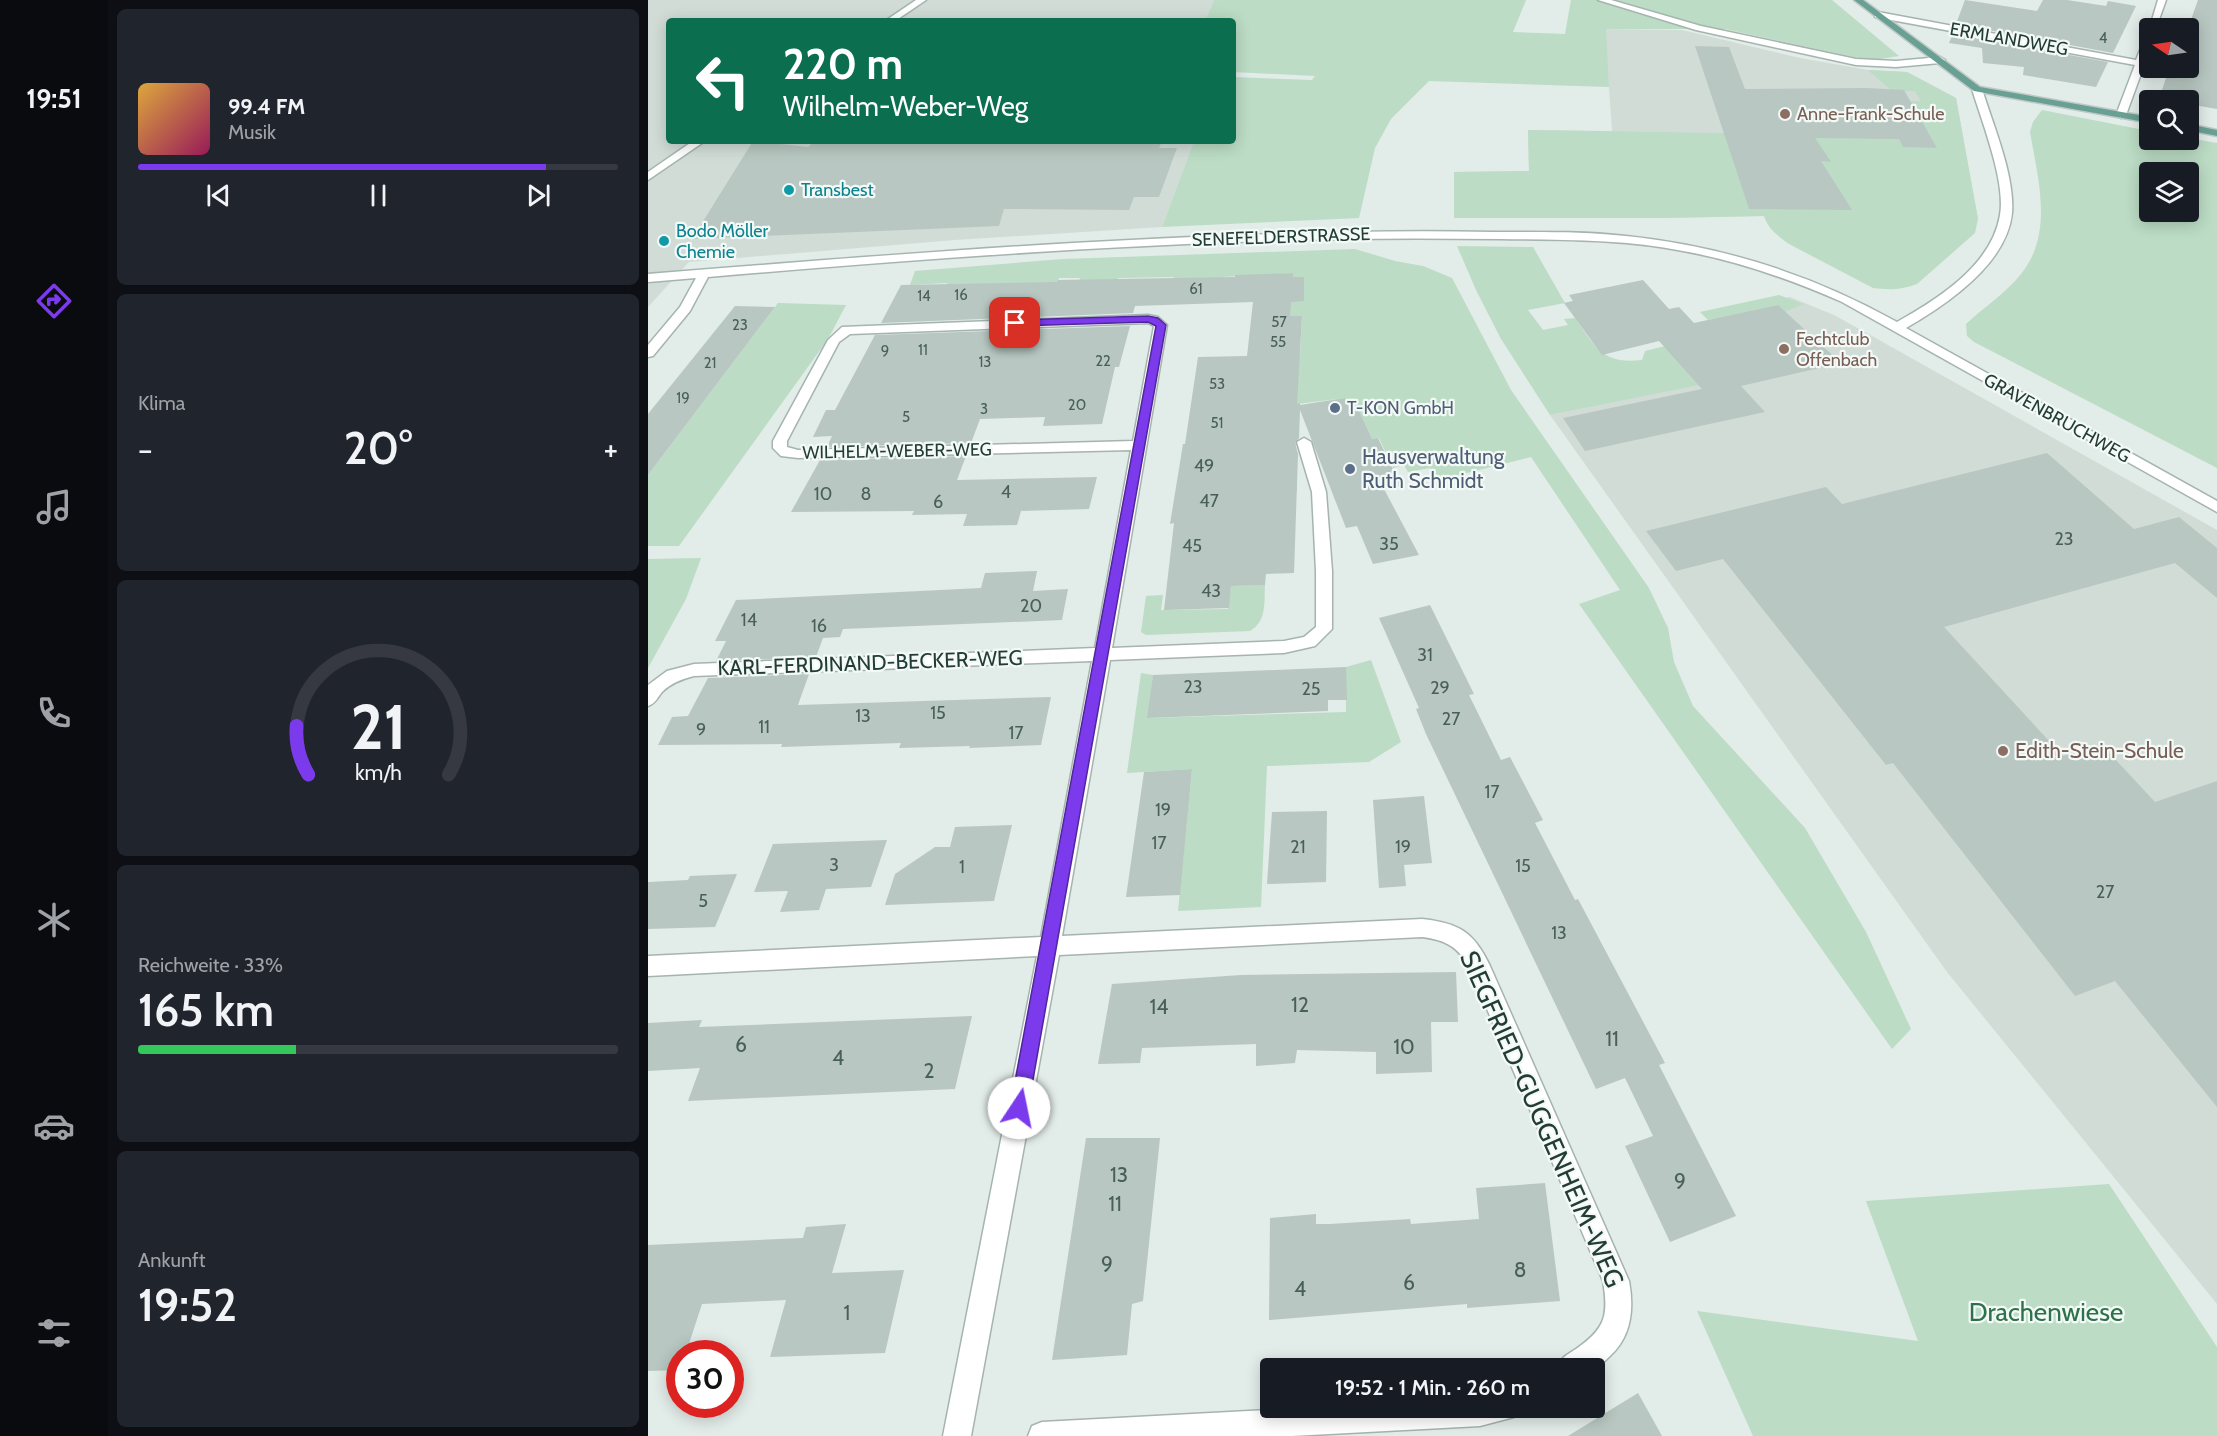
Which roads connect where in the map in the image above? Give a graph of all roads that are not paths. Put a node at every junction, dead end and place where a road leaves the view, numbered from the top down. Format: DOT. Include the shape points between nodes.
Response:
graph roads {
  1 [pos="922,0"];
  2 [pos="1602,0"];
  3 [pos="1858,0"];
  4 [pos="2162,0"];
  5 [pos="1878,15"];
  6 [pos="894,18"];
  7 [pos="2156,18"];
  8 [pos="1940,60"];
  9 [pos="2139,63"];
  10 [pos="2139,66"];
  11 [pos="1977,89"];
  12 [pos="2121,115"];
  13 [pos="2139,118"];
  14 [pos="2199,129"];
  15 [pos="2217,132"];
  16 [pos="696,144"];
  17 [pos="648,177"];
  18 [pos="704,273"];
  19 [pos="648,278"];
  20 [pos="1898,327"];
  21 [pos="648,353"];
  22 [pos="1304,442"];
  23 [pos="1141,445"];
  24 [pos="2217,507"];
  25 [pos="1103,654"];
  26 [pos="648,699"];
  27 [pos="1050,945"];
  28 [pos="648,966"];
  29 [pos="1586,1358"];
  30 [pos="1370,1418"];
  31 [pos="957,1436"];
  32 [pos="1042,1436"];
  1 -- 6 [label="street"];
  2 -- 8 [label="street" via="1699,28 1856,62"];
  3 -- 5 [label="main road"];
  4 -- 7 [label="street"];
  5 -- 8 [label="main road"];
  5 -- 9 [label="street, ERMLANDWEG"];
  8 -- 11 [label="main road"];
  10 -- 12 [label="street"];
  11 -- 12 [label="main road"];
  11 -- 20 [label="street" via="2003,186 2006,214 2002,232 1960,284 1931,308"];
  12 -- 13 [label="main road"];
  14 -- 15 [label="main road"];
  16 -- 17 [label="street"];
  18 -- 19 [label="street, SENEFELDERSTRASSE"];
  18 -- 20 [label="street, SENEFELDERSTRASSE" via="1175,240 1359,235 1587,237 1665,245 1748,262 1815,285"];
  18 -- 21 [label="street" via="686,308"];
  20 -- 24 [label="street, GRAVENBRUCHWEG"];
  22 -- 25 [label="street, KARL-FERDINAND-BECKER-WEG" via="1318,492 1324,629 1309,642 1284,647"];
  23 -- 23 [label="street, WILHELM-WEBER-WEG" via="1161,325 1148,319 847,330 834,340 780,441 780,448 786,453 798,454"];
  23 -- 25 [label="street"];
  25 -- 26 [label="street, KARL-FERDINAND-BECKER-WEG" via="694,670 665,679"];
  25 -- 27 [label="street"];
  27 -- 28 [label="street"];
  27 -- 29 [label="street, SIEGFRIED-GUGGENHEIM-WEG" via="1422,928 1442,930 1462,939 1472,950 1616,1281 1620,1299 1610,1338"];
  27 -- 31 [label="street"];
  30 -- 32 [label="street"];
}
